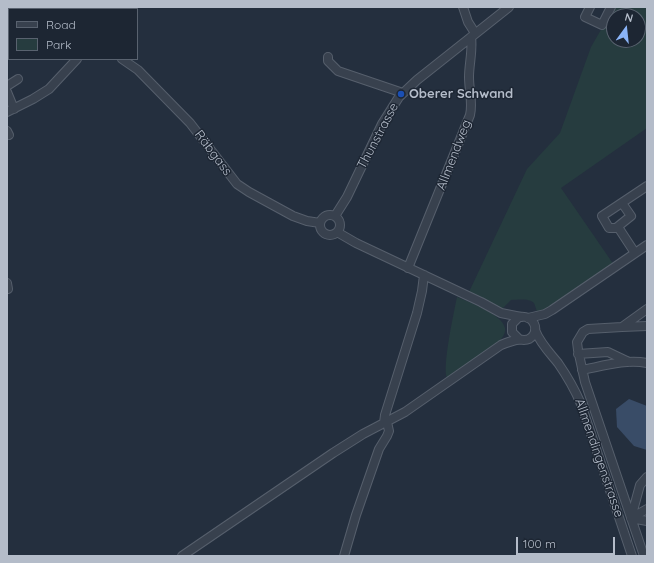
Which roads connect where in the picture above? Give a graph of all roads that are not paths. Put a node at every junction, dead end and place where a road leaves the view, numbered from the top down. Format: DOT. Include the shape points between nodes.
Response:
graph roads {
  1 [pos="463,7"];
  2 [pos="509,7"];
  3 [pos="590,7"];
  4 [pos="611,7"];
  5 [pos="473,35"];
  6 [pos="328,57"];
  7 [pos="76,60"];
  8 [pos="123,60"];
  9 [pos="18,79"];
  10 [pos="7,86"];
  11 [pos="7,92"];
  12 [pos="403,93"];
  13 [pos="11,111"];
  14 [pos="647,186"];
  15 [pos="622,203"];
  16 [pos="335,216"];
  17 [pos="320,223"];
  18 [pos="618,227"];
  19 [pos="337,232"];
  20 [pos="647,245"];
  21 [pos="635,253"];
  22 [pos="408,268"];
  23 [pos="424,275"];
  24 [pos="647,309"];
  25 [pos="501,313"];
  26 [pos="545,314"];
  27 [pos="524,317"];
  28 [pos="647,326"];
  29 [pos="622,327"];
  30 [pos="512,328"];
  31 [pos="535,329"];
  32 [pos="523,340"];
  33 [pos="501,345"];
  34 [pos="543,346"];
  35 [pos="578,354"];
  36 [pos="630,362"];
  37 [pos="646,362"];
  38 [pos="582,370"];
  39 [pos="385,423"];
  40 [pos="647,477"];
  41 [pos="647,509"];
  42 [pos="631,518"];
  43 [pos="647,522"];
  44 [pos="182,556"];
  45 [pos="344,556"];
  46 [pos="632,556"];
  47 [pos="644,556"];
  1 -- 5 [label="street"];
  2 -- 5 [label="street, Thunstrasse"];
  3 -- 4 [label="street" via="585,18 602,25"];
  5 -- 12 [label="street, Thunstrasse"];
  5 -- 22 [label="street, Allmendweg" via="469,86 471,111"];
  6 -- 12 [label="street" via="328,61 338,71"];
  7 -- 13 [label="street" via="49,89"];
  8 -- 17 [label="street, Räbgass" via="138,70 190,123 237,184 293,216"];
  9 -- 10 [label="street"];
  11 -- 13 [label="street"];
  12 -- 16 [label="street, Thunstrasse" via="382,124 347,197"];
  14 -- 15 [label="street"];
  15 -- 18 [label="street" via="631,216"];
  15 -- 18 [label="street" via="602,216 609,228"];
  16 -- 17 [label="street" via="325,216"];
  16 -- 19 [label="street" via="340,225"];
  17 -- 19 [label="street" via="321,230 326,234"];
  18 -- 21 [label="street"];
  19 -- 22 [label="street"];
  20 -- 21 [label="street"];
  21 -- 26 [label="street"];
  22 -- 23 [label="street"];
  23 -- 25 [label="street"];
  23 -- 39 [label="street" via="421,301 385,415"];
  24 -- 29 [label="street"];
  25 -- 27 [label="street"];
  25 -- 30 [label="street"];
  26 -- 27 [label="street"];
  26 -- 31 [label="street"];
  27 -- 30 [label="street" via="514,321"];
  27 -- 31 [label="street" via="533,322"];
  28 -- 29 [label="street"];
  29 -- 35 [label="street" via="588,329 583,332 578,342"];
  30 -- 32 [label="street" via="514,336"];
  30 -- 33 [label="street"];
  31 -- 32 [label="street" via="533,335"];
  31 -- 34 [label="street, Allmendingenstrasse"];
  32 -- 33 [label="street"];
  32 -- 34 [label="street, Allmendingenstrasse"];
  33 -- 39 [label="street" via="405,412"];
  34 -- 46 [label="street, Allmendingenstrasse" via="563,371 581,404"];
  35 -- 36 [label="street" via="608,352"];
  35 -- 38 [label="street"];
  36 -- 37 [label="street"];
  36 -- 38 [label="street"];
  38 -- 42 [label="street"];
  39 -- 44 [label="street" via="348,443"];
  39 -- 45 [label="street" via="389,431 379,449"];
  40 -- 42 [label="street" via="640,485"];
  41 -- 42 [label="street"];
  42 -- 43 [label="street"];
  42 -- 47 [label="street"];
}
